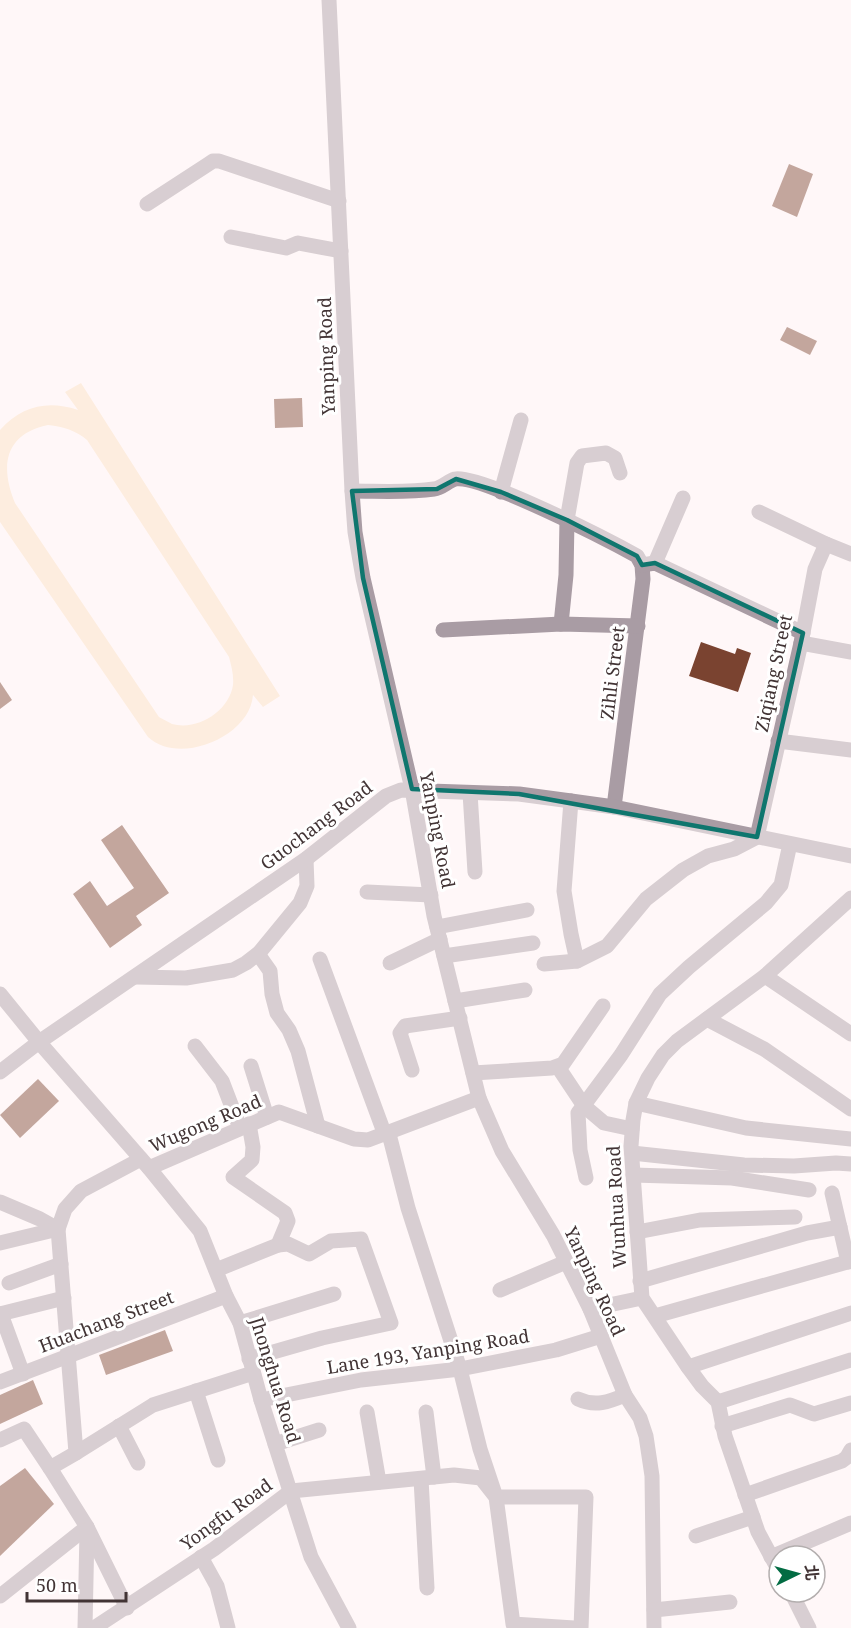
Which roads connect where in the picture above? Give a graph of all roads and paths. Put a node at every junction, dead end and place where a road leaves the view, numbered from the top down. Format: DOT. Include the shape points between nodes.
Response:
graph roads {
  1 [pos="328,0"];
  2 [pos="339,201"];
  3 [pos="147,204"];
  4 [pos="231,237"];
  5 [pos="341,251"];
  6 [pos="521,420"];
  7 [pos="620,473"];
  8 [pos="351,491"];
  9 [pos="501,492"];
  10 [pos="683,498"];
  11 [pos="759,512"];
  12 [pos="567,520"];
  13 [pos="826,544"];
  14 [pos="851,554"];
  15 [pos="648,564"];
  16 [pos="561,624"];
  17 [pos="638,627"];
  18 [pos="443,630"];
  19 [pos="802,638"];
  20 [pos="851,652"];
  21 [pos="778,741"];
  22 [pos="851,750"];
  23 [pos="412,789"];
  24 [pos="470,793"];
  25 [pos="571,801"];
  26 [pos="615,807"];
  27 [pos="757,837"];
  28 [pos="790,844"];
  29 [pos="851,856"];
  30 [pos="306,859"];
  31 [pos="475,872"];
  32 [pos="367,892"];
  33 [pos="431,895"];
  34 [pos="851,898"];
  35 [pos="527,910"];
  36 [pos="439,933"];
  37 [pos="533,943"];
  38 [pos="258,954"];
  39 [pos="444,956"];
  40 [pos="320,959"];
  41 [pos="578,961"];
  42 [pos="390,963"];
  43 [pos="543,964"];
  44 [pos="765,976"];
  45 [pos="136,977"];
  46 [pos="525,990"];
  47 [pos="0,994"];
  48 [pos="455,1000"];
  49 [pos="603,1006"];
  50 [pos="460,1018"];
  51 [pos="707,1019"];
  52 [pos="851,1034"];
  53 [pos="39,1042"];
  54 [pos="195,1046"];
  55 [pos="251,1066"];
  56 [pos="558,1067"];
  57 [pos="412,1070"];
  58 [pos="0,1072"];
  59 [pos="473,1073"];
  60 [pos="479,1098"];
  61 [pos="636,1103"];
  62 [pos="584,1106"];
  63 [pos="851,1108"];
  64 [pos="267,1117"];
  65 [pos="245,1126"];
  66 [pos="318,1126"];
  67 [pos="632,1129"];
  68 [pos="387,1134"];
  69 [pos="851,1139"];
  70 [pos="632,1154"];
  71 [pos="145,1163"];
  72 [pos="851,1164"];
  73 [pos="633,1175"];
  74 [pos="586,1178"];
  75 [pos="808,1190"];
  76 [pos="832,1193"];
  77 [pos="0,1202"];
  78 [pos="795,1217"];
  79 [pos="840,1227"];
  80 [pos="58,1229"];
  81 [pos="637,1232"];
  82 [pos="0,1243"];
  83 [pos="278,1245"];
  84 [pos="566,1262"];
  85 [pos="849,1262"];
  86 [pos="61,1264"];
  87 [pos="216,1270"];
  88 [pos="640,1281"];
  89 [pos="9,1283"];
  90 [pos="500,1290"];
  91 [pos="334,1294"];
  92 [pos="226,1296"];
  93 [pos="64,1298"];
  94 [pos="642,1298"];
  95 [pos="590,1309"];
  96 [pos="851,1313"];
  97 [pos="0,1314"];
  98 [pos="655,1316"];
  99 [pos="240,1323"];
  100 [pos="601,1336"];
  101 [pos="68,1357"];
  102 [pos="851,1360"];
  103 [pos="251,1366"];
  104 [pos="688,1367"];
  105 [pos="460,1369"];
  106 [pos="23,1374"];
  107 [pos="0,1382"];
  108 [pos="196,1391"];
  109 [pos="625,1395"];
  110 [pos="578,1399"];
  111 [pos="261,1400"];
  112 [pos="718,1402"];
  113 [pos="851,1403"];
  114 [pos="367,1412"];
  115 [pos="426,1412"];
  116 [pos="118,1426"];
  117 [pos="722,1426"];
  118 [pos="319,1430"];
  119 [pos="0,1440"];
  120 [pos="275,1444"];
  121 [pos="851,1450"];
  122 [pos="76,1453"];
  123 [pos="218,1460"];
  124 [pos="138,1463"];
  125 [pos="50,1468"];
  126 [pos="428,1478"];
  127 [pos="379,1482"];
  128 [pos="291,1491"];
  129 [pos="746,1496"];
  130 [pos="496,1497"];
  131 [pos="753,1517"];
  132 [pos="851,1523"];
  133 [pos="87,1527"];
  134 [pos="696,1536"];
  135 [pos="802,1544"];
  136 [pos="767,1549"];
  137 [pos="201,1557"];
  138 [pos="427,1588"];
  139 [pos="0,1596"];
  140 [pos="730,1602"];
  141 [pos="797,1604"];
  142 [pos="127,1608"];
  143 [pos="654,1610"];
  144 [pos="514,1626"];
  145 [pos="85,1628"];
  146 [pos="94,1628"];
  147 [pos="228,1628"];
  148 [pos="349,1628"];
  149 [pos="574,1628"];
  150 [pos="581,1628"];
  151 [pos="654,1628"];
  152 [pos="809,1628"];
  1 -- 2 [label="street, Yanping Road"];
  2 -- 3 [label="street" via="213,161"];
  2 -- 5 [label="street, Yanping Road"];
  4 -- 5 [label="street" via="286,248 298,243"];
  5 -- 8 [label="street, Yanping Road"];
  6 -- 9 [label="street"];
  7 -- 12 [label="street" via="615,458 606,453 582,456 577,463"];
  8 -- 9 [label="street" via="437,489 456,479"];
  8 -- 23 [label="street, Yanping Road" via="363,578"];
  9 -- 12 [label="street"];
  10 -- 15 [label="street"];
  11 -- 13 [label="street"];
  12 -- 15 [label="street"];
  12 -- 16 [label="street"];
  13 -- 14 [label="street"];
  13 -- 19 [label="street, Ziqiang Street" via="815,569"];
  15 -- 17 [label="street, Zihli Street"];
  15 -- 19 [label="street"];
  16 -- 17 [label="street"];
  16 -- 18 [label="street"];
  17 -- 26 [label="street, Zihli Street"];
  19 -- 20 [label="street"];
  19 -- 21 [label="street, Ziqiang Street"];
  21 -- 22 [label="street"];
  21 -- 27 [label="street, Ziqiang Street"];
  23 -- 24 [label="street, Guochang Road"];
  23 -- 30 [label="street, Guochang Road" via="386,796"];
  23 -- 33 [label="street, Yanping Road"];
  24 -- 25 [label="street, Guochang Road"];
  24 -- 31 [label="street"];
  25 -- 26 [label="street, Guochang Road"];
  25 -- 41 [label="street" via="564,891"];
  26 -- 27 [label="street, Guochang Road"];
  27 -- 28 [label="street, Guochang Road"];
  27 -- 41 [label="street" via="683,870 646,899 607,946"];
  28 -- 29 [label="street, Guochang Road"];
  28 -- 62 [label="street" via="781,885 766,903 660,993"];
  30 -- 38 [label="street" via="307,886 300,903"];
  30 -- 45 [label="street, Guochang Road"];
  32 -- 33 [label="street"];
  33 -- 36 [label="street, Yanping Road"];
  34 -- 44 [label="street, Wunhua Road"];
  35 -- 36 [label="street"];
  36 -- 39 [label="street, Yanping Road"];
  36 -- 42 [label="street"];
  37 -- 39 [label="street"];
  38 -- 45 [label="street" via="233,970 186,978"];
  38 -- 66 [label="street" via="270,971 277,1013 298,1051"];
  39 -- 48 [label="street, Yanping Road"];
  40 -- 68 [label="street"];
  41 -- 43 [label="street"];
  44 -- 51 [label="street, Wunhua Road"];
  44 -- 52 [label="street"];
  45 -- 53 [label="street, Guochang Road"];
  46 -- 48 [label="street"];
  47 -- 53 [label="street, Jhonghua Road"];
  48 -- 50 [label="street, Yanping Road"];
  49 -- 56 [label="street" via="564,1064"];
  50 -- 57 [label="street" via="405,1026 400,1033"];
  50 -- 59 [label="street, Yanping Road"];
  51 -- 61 [label="street, Wunhua Road" via="663,1055"];
  51 -- 63 [label="street" via="764,1049"];
  53 -- 58 [label="street, Guochang Road"];
  53 -- 71 [label="street, Jhonghua Road"];
  54 -- 65 [label="street" via="222,1082"];
  55 -- 64 [label="street"];
  56 -- 59 [label="street"];
  56 -- 62 [label="street"];
  59 -- 60 [label="street, Yanping Road"];
  60 -- 68 [label="street, Wugong Road"];
  60 -- 84 [label="street, Yanping Road" via="502,1151"];
  61 -- 67 [label="street, Wunhua Road"];
  61 -- 69 [label="street" via="746,1128"];
  62 -- 67 [label="street" via="604,1123"];
  62 -- 74 [label="street" via="578,1113"];
  64 -- 65 [label="street, Wugong Road"];
  64 -- 66 [label="street, Wugong Road" via="279,1112"];
  65 -- 71 [label="street, Wugong Road"];
  65 -- 83 [label="street" via="253,1147 252,1160 233,1177 285,1213 288,1221"];
  66 -- 68 [label="street, Wugong Road" via="354,1139 368,1140"];
  67 -- 70 [label="street, Wunhua Road"];
  68 -- 105 [label="street"];
  70 -- 72 [label="street" via="744,1165"];
  70 -- 73 [label="street, Wunhua Road"];
  71 -- 80 [label="street, Wugong Road" via="81,1191 65,1209"];
  71 -- 87 [label="street, Jhonghua Road" via="200,1231"];
  73 -- 75 [label="street" via="732,1178"];
  73 -- 81 [label="street, Wunhua Road"];
  76 -- 79 [label="street"];
  77 -- 80 [label="street"];
  78 -- 81 [label="street" via="700,1220"];
  79 -- 85 [label="street"];
  79 -- 88 [label="street"];
  80 -- 82 [label="street"];
  80 -- 86 [label="street"];
  81 -- 88 [label="street, Wunhua Road"];
  83 -- 87 [label="street"];
  83 -- 103 [label="street" via="288,1244 309,1254 331,1241 361,1239 391,1323 322,1338"];
  84 -- 90 [label="street"];
  84 -- 95 [label="street, Yanping Road"];
  85 -- 98 [label="street"];
  86 -- 89 [label="street"];
  86 -- 93 [label="street"];
  87 -- 92 [label="street, Jhonghua Road"];
  88 -- 94 [label="street, Wunhua Road"];
  91 -- 99 [label="street"];
  92 -- 99 [label="street, Jhonghua Road"];
  92 -- 101 [label="street, Huachang Street"];
  93 -- 97 [label="street"];
  93 -- 101 [label="street"];
  94 -- 95 [label="street"];
  94 -- 98 [label="street, Wunhua Road"];
  95 -- 100 [label="street, Yanping Road"];
  96 -- 104 [label="street"];
  97 -- 106 [label="street"];
  98 -- 104 [label="street, Wunhua Road"];
  99 -- 103 [label="street, Jhonghua Road"];
  100 -- 105 [label="street, Lane 193, Yanping Road" via="556,1350"];
  100 -- 109 [label="street, Yanping Road"];
  101 -- 106 [label="street, Huachang Street"];
  101 -- 122 [label="street"];
  102 -- 112 [label="street"];
  103 -- 108 [label="street"];
  103 -- 111 [label="street, Jhonghua Road"];
  104 -- 112 [label="street, Wunhua Road"];
  105 -- 111 [label="street, Lane 193, Yanping Road" via="361,1380"];
  105 -- 130 [label="street"];
  106 -- 107 [label="street, Huachang Street"];
  108 -- 116 [label="street" via="153,1405"];
  108 -- 123 [label="street"];
  109 -- 110 [label="street" via="606,1403"];
  109 -- 143 [label="street, Yanping Road" via="640,1418 652,1476"];
  111 -- 120 [label="street, Jhonghua Road"];
  112 -- 117 [label="street"];
  113 -- 117 [label="street" via="814,1414 790,1405"];
  114 -- 127 [label="street"];
  115 -- 126 [label="street"];
  116 -- 122 [label="street"];
  116 -- 124 [label="street"];
  117 -- 129 [label="street"];
  118 -- 120 [label="street"];
  119 -- 125 [label="street" via="24,1429"];
  120 -- 128 [label="street, Jhonghua Road"];
  121 -- 129 [label="street" via="840,1462"];
  122 -- 125 [label="street"];
  125 -- 133 [label="street"];
  126 -- 127 [label="street, Yongfu Road"];
  126 -- 130 [label="street, Yongfu Road" via="481,1478"];
  126 -- 138 [label="street"];
  127 -- 128 [label="street, Yongfu Road"];
  128 -- 137 [label="street, Yongfu Road"];
  128 -- 148 [label="street, Jhonghua Road" via="311,1557"];
  129 -- 131 [label="street"];
  130 -- 144 [label="street"];
  130 -- 150 [label="street" via="586,1497"];
  131 -- 134 [label="street"];
  131 -- 136 [label="street"];
  132 -- 135 [label="street"];
  133 -- 139 [label="street"];
  133 -- 142 [label="street"];
  133 -- 145 [label="street"];
  137 -- 142 [label="street, Yongfu Road"];
  137 -- 147 [label="street" via="217,1586"];
  140 -- 143 [label="street"];
  141 -- 152 [label="street"];
  142 -- 146 [label="street, Yongfu Road"];
  143 -- 151 [label="street, Yanping Road"];
  144 -- 149 [label="street"];
}
